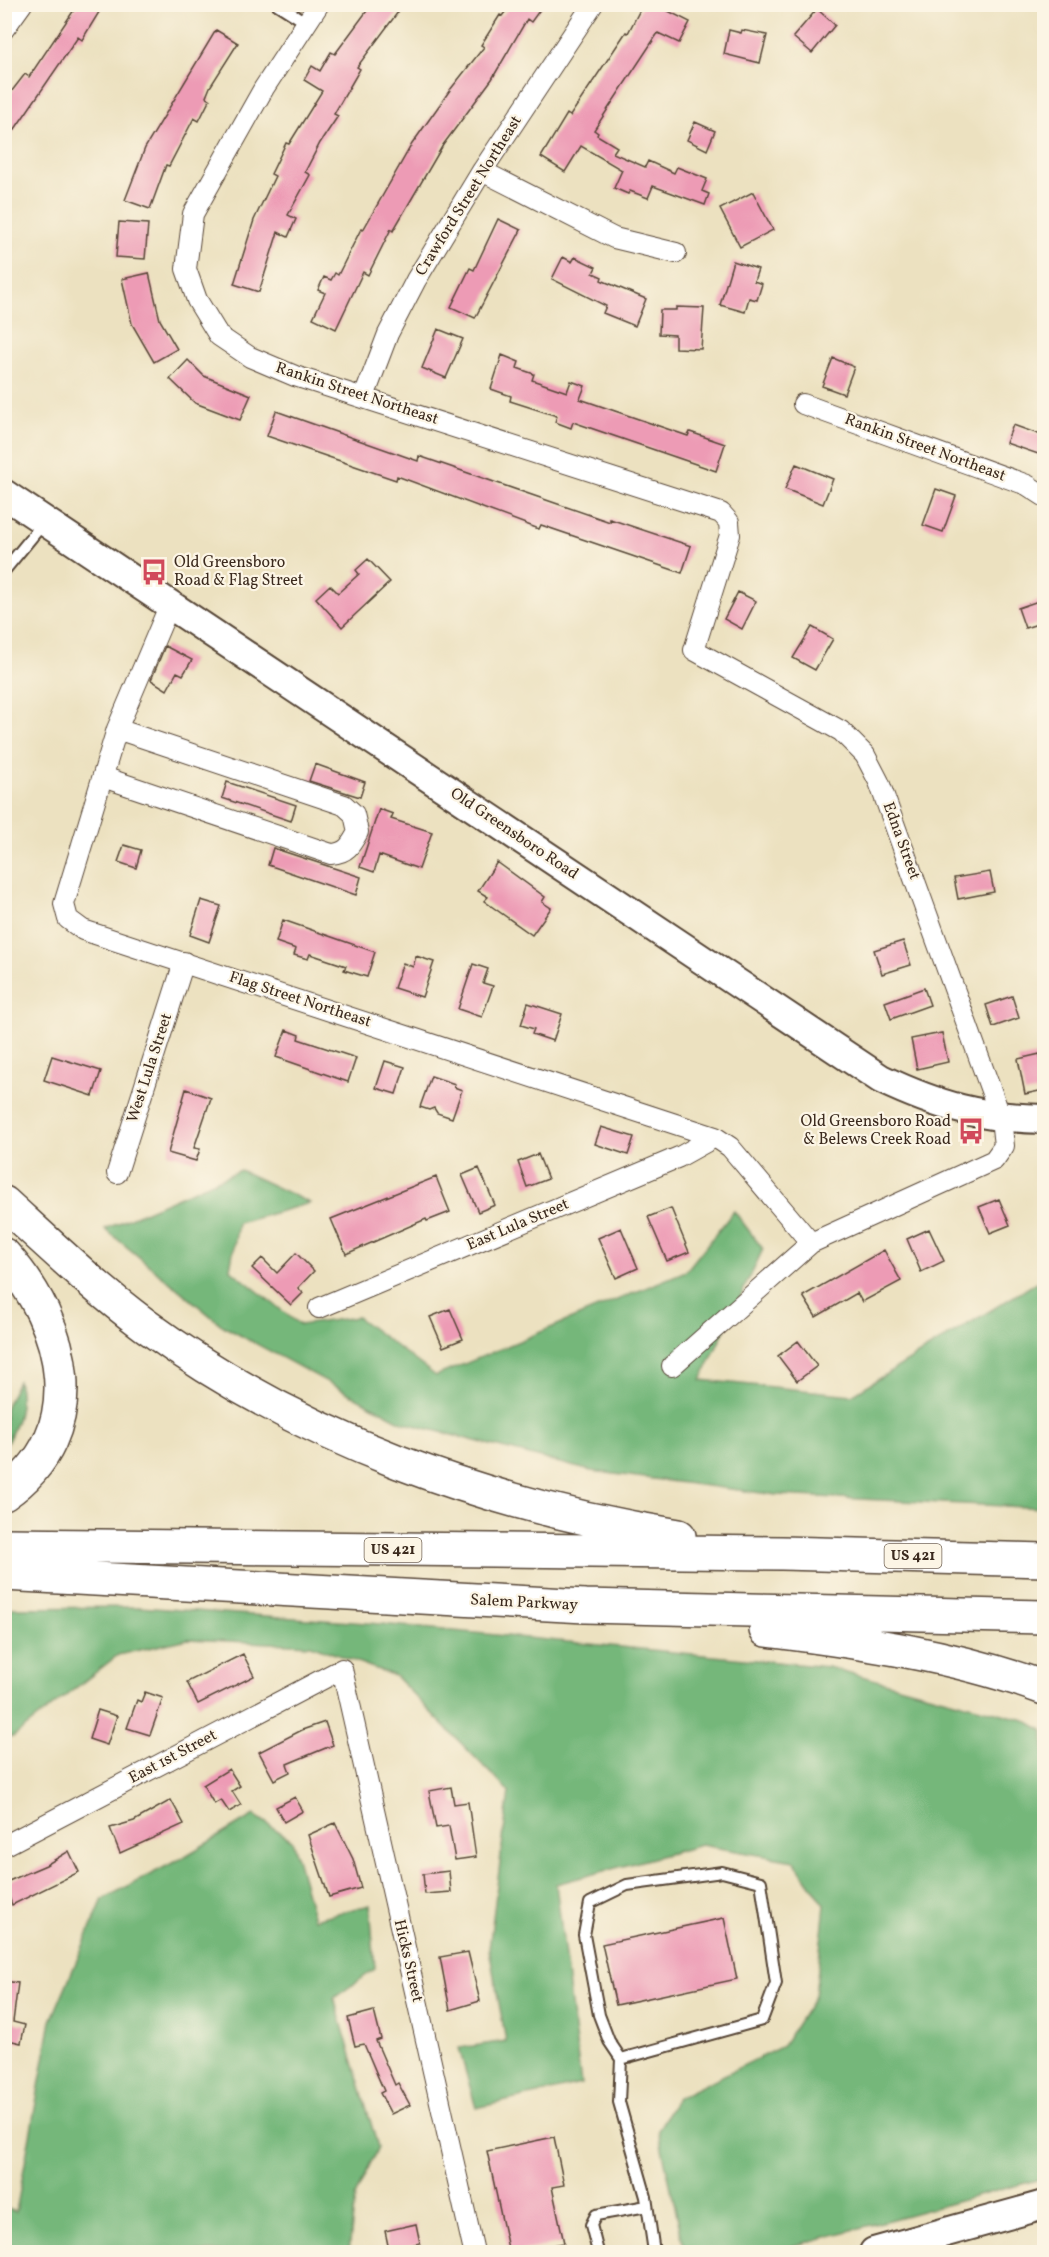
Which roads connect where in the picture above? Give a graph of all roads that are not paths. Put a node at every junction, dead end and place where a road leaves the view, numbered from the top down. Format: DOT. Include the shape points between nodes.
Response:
graph roads {
  1 [pos="22,4"];
  2 [pos="277,4"];
  3 [pos="319,4"];
  4 [pos="593,4"];
  5 [pos="307,23"];
  6 [pos="4,29"];
  7 [pos="482,171"];
  8 [pos="676,254"];
  9 [pos="364,398"];
  10 [pos="803,404"];
  11 [pos="4,494"];
  12 [pos="1044,496"];
  13 [pos="45,521"];
  14 [pos="4,571"];
  15 [pos="170,604"];
  16 [pos="694,650"];
  17 [pos="117,729"];
  18 [pos="103,777"];
  19 [pos="184,962"];
  20 [pos="1001,1118"];
  21 [pos="1044,1119"];
  22 [pos="715,1137"];
  23 [pos="117,1173"];
  24 [pos="4,1203"];
  25 [pos="811,1243"];
  26 [pos="4,1256"];
  27 [pos="319,1308"];
  28 [pos="672,1366"];
  29 [pos="4,1494"];
  30 [pos="4,1545"];
  31 [pos="782,1553"];
  32 [pos="1044,1560"];
  33 [pos="4,1574"];
  34 [pos="585,1606"];
  35 [pos="1044,1617"];
  36 [pos="342,1669"];
  37 [pos="1044,1688"];
  38 [pos="4,1846"];
  39 [pos="621,2060"];
  40 [pos="1044,2205"];
  41 [pos="647,2206"];
  42 [pos="474,2253"];
  43 [pos="598,2253"];
  44 [pos="654,2253"];
  45 [pos="874,2253"];
  1 -- 6 [label="street"];
  2 -- 5 [label="lane"];
  3 -- 5 [label="street, Rankin Street Northeast"];
  4 -- 7 [label="street, Crawford Street Northeast"];
  5 -- 9 [label="street, Rankin Street Northeast" via="193,214 186,269 196,300 219,336 250,357"];
  7 -- 8 [label="street" via="614,238"];
  7 -- 9 [label="street, Crawford Street Northeast" via="416,280 388,334"];
  9 -- 16 [label="street, Rankin Street Northeast" via="721,513 729,522 730,535"];
  10 -- 12 [label="street, Rankin Street Northeast" via="1027,485"];
  11 -- 13 [label="street, Old Greensboro Road"];
  13 -- 14 [label="lane"];
  13 -- 15 [label="street, Old Greensboro Road"];
  15 -- 17 [label="street, Flag Street Northeast"];
  15 -- 20 [label="street, Old Greensboro Road" via="881,1079 926,1100"];
  16 -- 20 [label="street, Edna Street" via="841,731 865,755 879,783"];
  17 -- 18 [label="street, Flag Street Northeast"];
  17 -- 18 [label="street" via="344,805 354,814 358,832 342,854 331,854"];
  18 -- 19 [label="street, Flag Street Northeast" via="64,904 68,919 83,930"];
  19 -- 22 [label="street, Flag Street Northeast"];
  19 -- 23 [label="street, West Lula Street"];
  20 -- 21 [label="street, Old Greensboro Road"];
  20 -- 25 [label="street, Edna Street" via="1004,1146 994,1160"];
  22 -- 25 [label="street, Flag Street Northeast" via="730,1147"];
  22 -- 27 [label="street, East Lula Street" via="680,1157"];
  24 -- 31 [label="highway" via="145,1325 248,1390 356,1445 457,1483 561,1514"];
  25 -- 28 [label="street, Edna Street"];
  26 -- 29 [label="highway" via="23,1278 46,1317 58,1354 62,1385 59,1413 45,1450 23,1479"];
  30 -- 31 [label="highway, US 421"];
  31 -- 32 [label="highway, US 421"];
  33 -- 34 [label="highway, Salem Parkway"];
  34 -- 35 [label="highway, Salem Parkway"];
  34 -- 37 [label="highway" via="871,1645 951,1660"];
  36 -- 38 [label="street, East 1st Street"];
  36 -- 42 [label="street, Hicks Street"];
  39 -- 39 [label="lane" via="762,2020 777,1983 761,1882 722,1872 627,1885 590,1903 584,1935 599,2015"];
  39 -- 41 [label="lane" via="619,2102"];
  40 -- 45 [label="street"];
  41 -- 43 [label="lane" via="596,2215 591,2225"];
  41 -- 44 [label="lane"];
}
